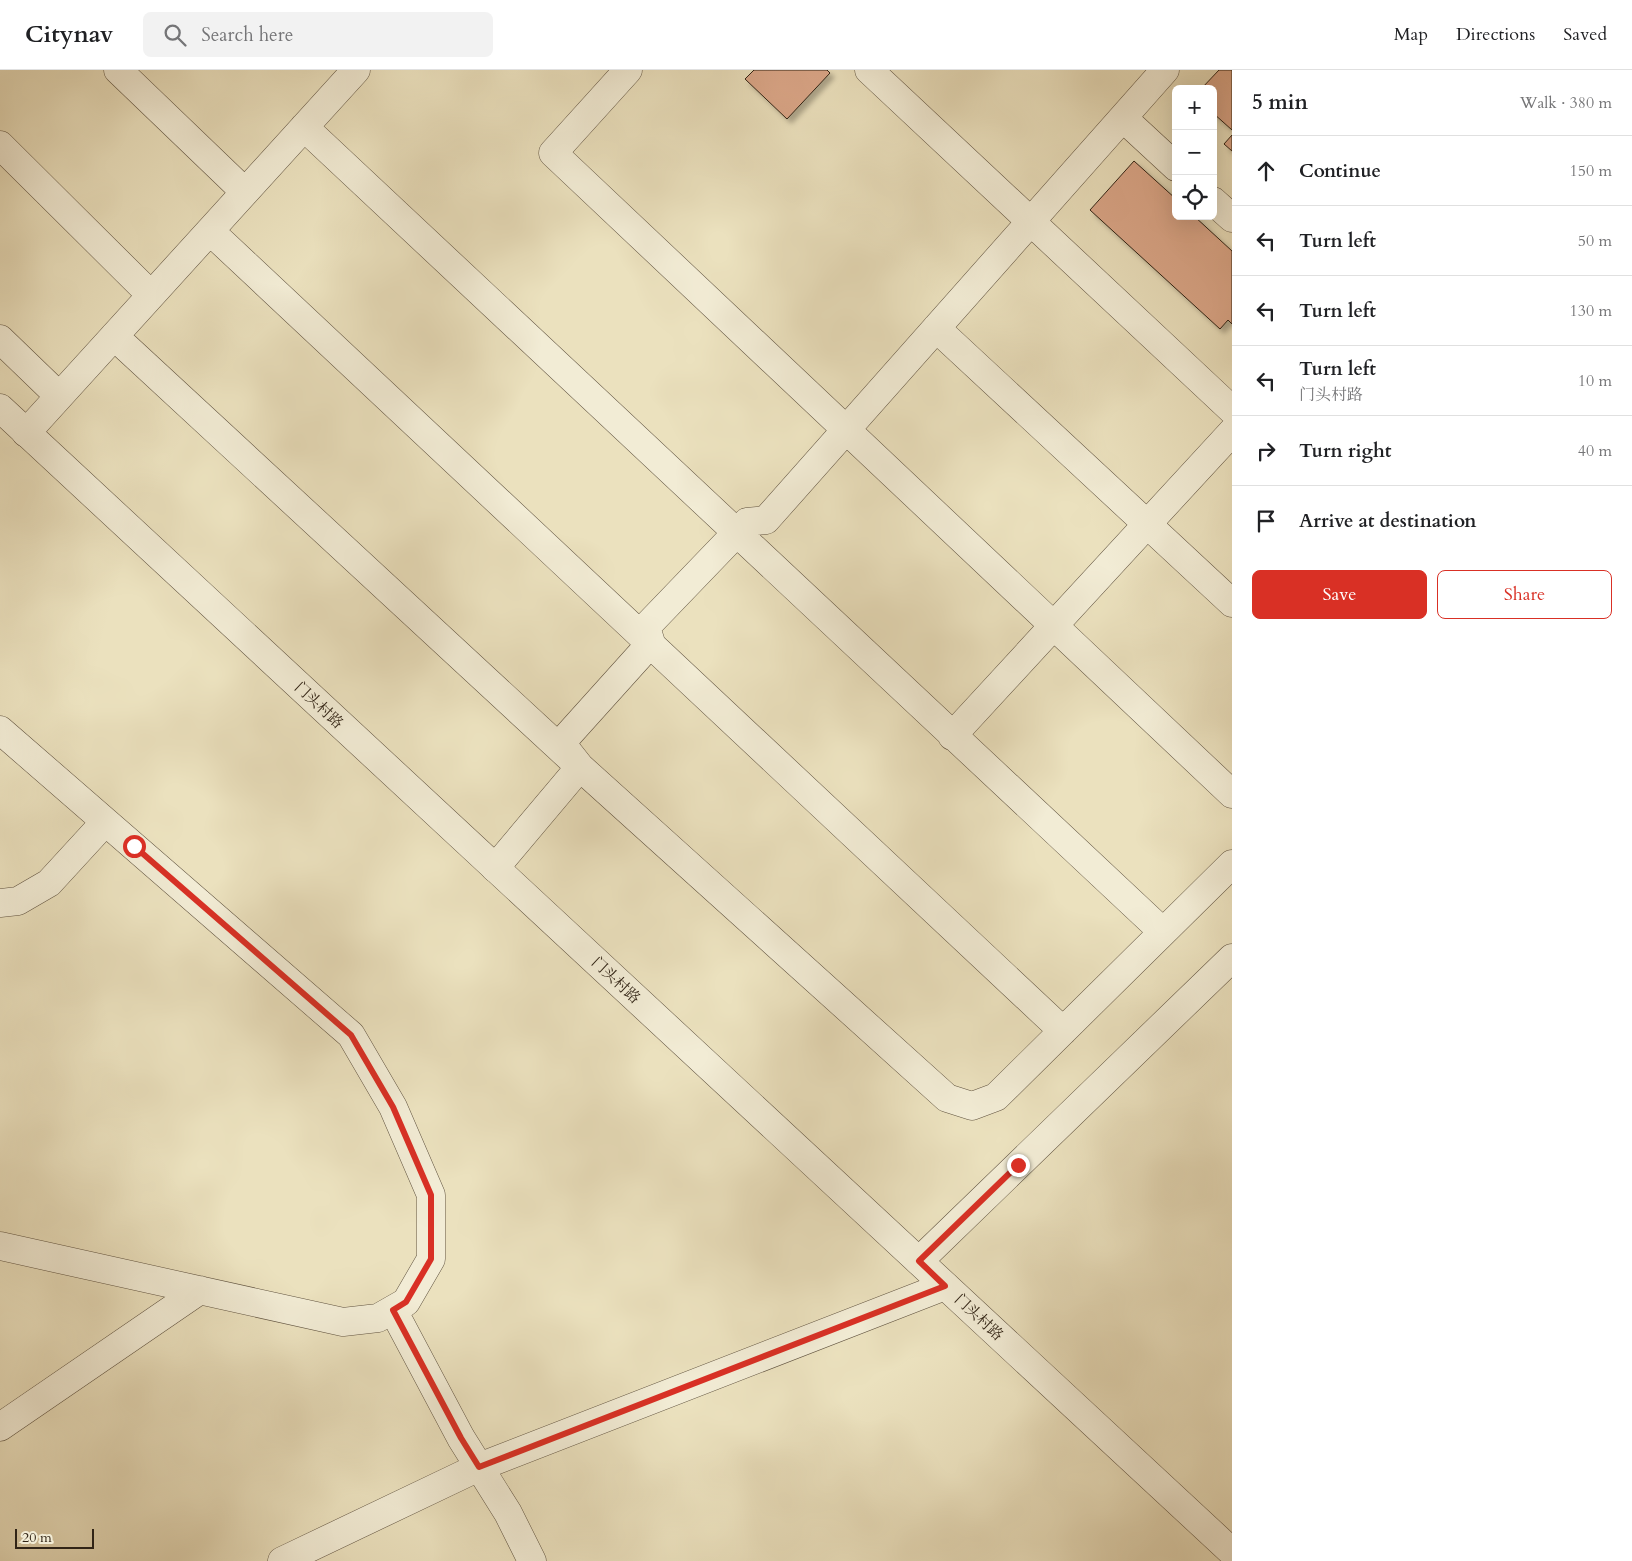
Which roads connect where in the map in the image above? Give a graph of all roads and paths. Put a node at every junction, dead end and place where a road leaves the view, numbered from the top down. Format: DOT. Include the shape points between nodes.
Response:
graph roads {
  1 [pos="118,70"];
  2 [pos="628,70"];
  3 [pos="869,70"];
  4 [pos="1165,70"];
  5 [pos="344,74"];
  6 [pos="1123,118"];
  7 [pos="304,127"];
  8 [pos="0,145"];
  9 [pos="1172,163"];
  10 [pos="245,192"];
  11 [pos="1217,205"];
  12 [pos="1232,218"];
  13 [pos="1030,223"];
  14 [pos="210,231"];
  15 [pos="151,295"];
  16 [pos="936,328"];
  17 [pos="114,336"];
  18 [pos="0,339"];
  19 [pos="59,396"];
  20 [pos="0,408"];
  21 [pos="1232,410"];
  22 [pos="846,430"];
  23 [pos="1232,432"];
  24 [pos="26,433"];
  25 [pos="1147,524"];
  26 [pos="736,533"];
  27 [pos="1232,603"];
  28 [pos="1053,626"];
  29 [pos="651,643"];
  30 [pos="0,730"];
  31 [pos="952,736"];
  32 [pos="580,767"];
  33 [pos="1232,794"];
  34 [pos="105,822"];
  35 [pos="1232,864"];
  36 [pos="495,868"];
  37 [pos="0,902"];
  38 [pos="1163,932"];
  39 [pos="1232,958"];
  40 [pos="1063,1031"];
  41 [pos="0,1246"];
  42 [pos="919,1261"];
  43 [pos="945,1286"];
  44 [pos="200,1290"];
  45 [pos="393,1310"];
  46 [pos="0,1427"];
  47 [pos="479,1467"];
  48 [pos="1232,1552"];
  49 [pos="282,1561"];
  50 [pos="532,1561"];
  1 -- 10 [label="street"];
  2 -- 22 [label="street" via="552,154"];
  3 -- 13 [label="street"];
  4 -- 6 [label="street"];
  5 -- 7 [label="street"];
  6 -- 9 [label="street"];
  6 -- 13 [label="street"];
  7 -- 10 [label="street"];
  7 -- 26 [label="street"];
  8 -- 15 [label="street"];
  10 -- 14 [label="street"];
  11 -- 12 [label="street"];
  13 -- 16 [label="street"];
  13 -- 21 [label="street"];
  14 -- 15 [label="street"];
  14 -- 29 [label="street"];
  15 -- 17 [label="street"];
  16 -- 22 [label="street"];
  16 -- 25 [label="street"];
  17 -- 19 [label="street"];
  17 -- 32 [label="street"];
  18 -- 19 [label="street"];
  19 -- 24 [label="street"];
  20 -- 24 [label="street, 门头村路"];
  22 -- 26 [label="street" via="766,520 747,522"];
  22 -- 28 [label="street"];
  23 -- 25 [label="street"];
  24 -- 36 [label="street, 门头村路"];
  25 -- 27 [label="street"];
  25 -- 28 [label="street"];
  26 -- 29 [label="street" via="646,627"];
  26 -- 31 [label="street"];
  28 -- 31 [label="street"];
  28 -- 33 [label="street"];
  29 -- 32 [label="street" via="561,743"];
  29 -- 40 [label="street"];
  30 -- 34 [label="street"];
  31 -- 38 [label="street"];
  32 -- 36 [label="street"];
  32 -- 40 [label="street" via="947,1098 972,1106 996,1097"];
  34 -- 37 [label="street" via="49,883 18,901"];
  34 -- 45 [label="street" via="351,1035 393,1107 431,1195 431,1259 406,1302"];
  35 -- 38 [label="street"];
  36 -- 42 [label="street, 门头村路"];
  38 -- 40 [label="street"];
  39 -- 42 [label="street"];
  41 -- 44 [label="street"];
  42 -- 43 [label="street, 门头村路"];
  43 -- 47 [label="street"];
  43 -- 48 [label="street, 门头村路"];
  44 -- 45 [label="street" via="343,1322 378,1318"];
  44 -- 46 [label="street"];
  45 -- 47 [label="street"];
  47 -- 49 [label="street"];
  47 -- 50 [label="street" via="508,1513"];
}
